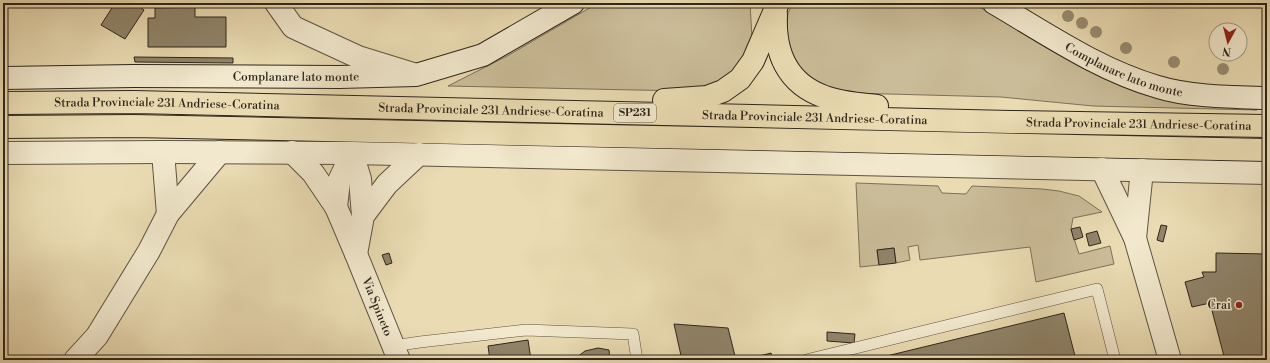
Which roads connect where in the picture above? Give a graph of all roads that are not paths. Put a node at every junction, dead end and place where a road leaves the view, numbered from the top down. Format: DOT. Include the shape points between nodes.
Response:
graph roads {
  1 [pos="276,3"];
  2 [pos="573,3"];
  3 [pos="994,3"];
  4 [pos="771,5"];
  5 [pos="416,74"];
  6 [pos="3,78"];
  7 [pos="1267,98"];
  8 [pos="3,104"];
  9 [pos="445,108"];
  10 [pos="1011,122"];
  11 [pos="1267,126"];
  12 [pos="3,127"];
  13 [pos="1267,150"];
  14 [pos="163,152"];
  15 [pos="220,152"];
  16 [pos="292,152"];
  17 [pos="352,153"];
  18 [pos="3,154"];
  19 [pos="419,154"];
  20 [pos="1102,169"];
  21 [pos="1142,170"];
  22 [pos="1267,173"];
  23 [pos="336,208"];
  24 [pos="168,214"];
  25 [pos="363,216"];
  26 [pos="1135,238"];
  27 [pos="356,254"];
  28 [pos="396,353"];
  29 [pos="75,360"];
  30 [pos="637,360"];
  31 [pos="806,360"];
  32 [pos="1115,360"];
  33 [pos="1170,360"];
  1 -- 5 [label="street" via="293,27 358,57"];
  2 -- 5 [label="street, Complanare lato monte" via="483,55"];
  3 -- 7 [label="street, Complanare lato monte" via="1094,61 1159,88 1185,93"];
  4 -- 9 [label="highway, SP231" via="767,30 751,65 740,79 723,91 707,97"];
  4 -- 10 [label="highway, SP231" via="776,37 784,64 798,82 817,94 843,102"];
  5 -- 6 [label="street, Complanare lato monte" via="339,77"];
  8 -- 9 [label="highway, Strada Provinciale 231 Andriese-Coratina / SP231" via="134,102"];
  9 -- 10 [label="highway, Strada Provinciale 231 Andriese-Coratina / SP231"];
  10 -- 11 [label="highway, Strada Provinciale 231 Andriese-Coratina / SP231"];
  12 -- 13 [label="highway, Strada Provinciale 231 Andriese-Coratina / SP231" via="133,126"];
  14 -- 15 [label="street"];
  14 -- 18 [label="street"];
  14 -- 24 [label="street"];
  15 -- 16 [label="street"];
  15 -- 24 [label="street"];
  16 -- 17 [label="street"];
  16 -- 23 [label="street, Via Spineto" via="314,174"];
  17 -- 19 [label="street"];
  17 -- 23 [label="street" via="339,181"];
  17 -- 25 [label="street" via="360,179"];
  19 -- 20 [label="street"];
  19 -- 25 [label="street" via="387,184"];
  20 -- 21 [label="street"];
  20 -- 26 [label="street"];
  21 -- 22 [label="street"];
  21 -- 26 [label="street"];
  23 -- 27 [label="street, Via Spineto"];
  24 -- 29 [label="street" via="149,251 97,336"];
  25 -- 27 [label="street"];
  26 -- 33 [label="street"];
  27 -- 28 [label="street, Via Spineto"];
  28 -- 30 [label="lane" via="420,342 526,330 633,334"];
  31 -- 32 [label="lane" via="1097,289"];
}
